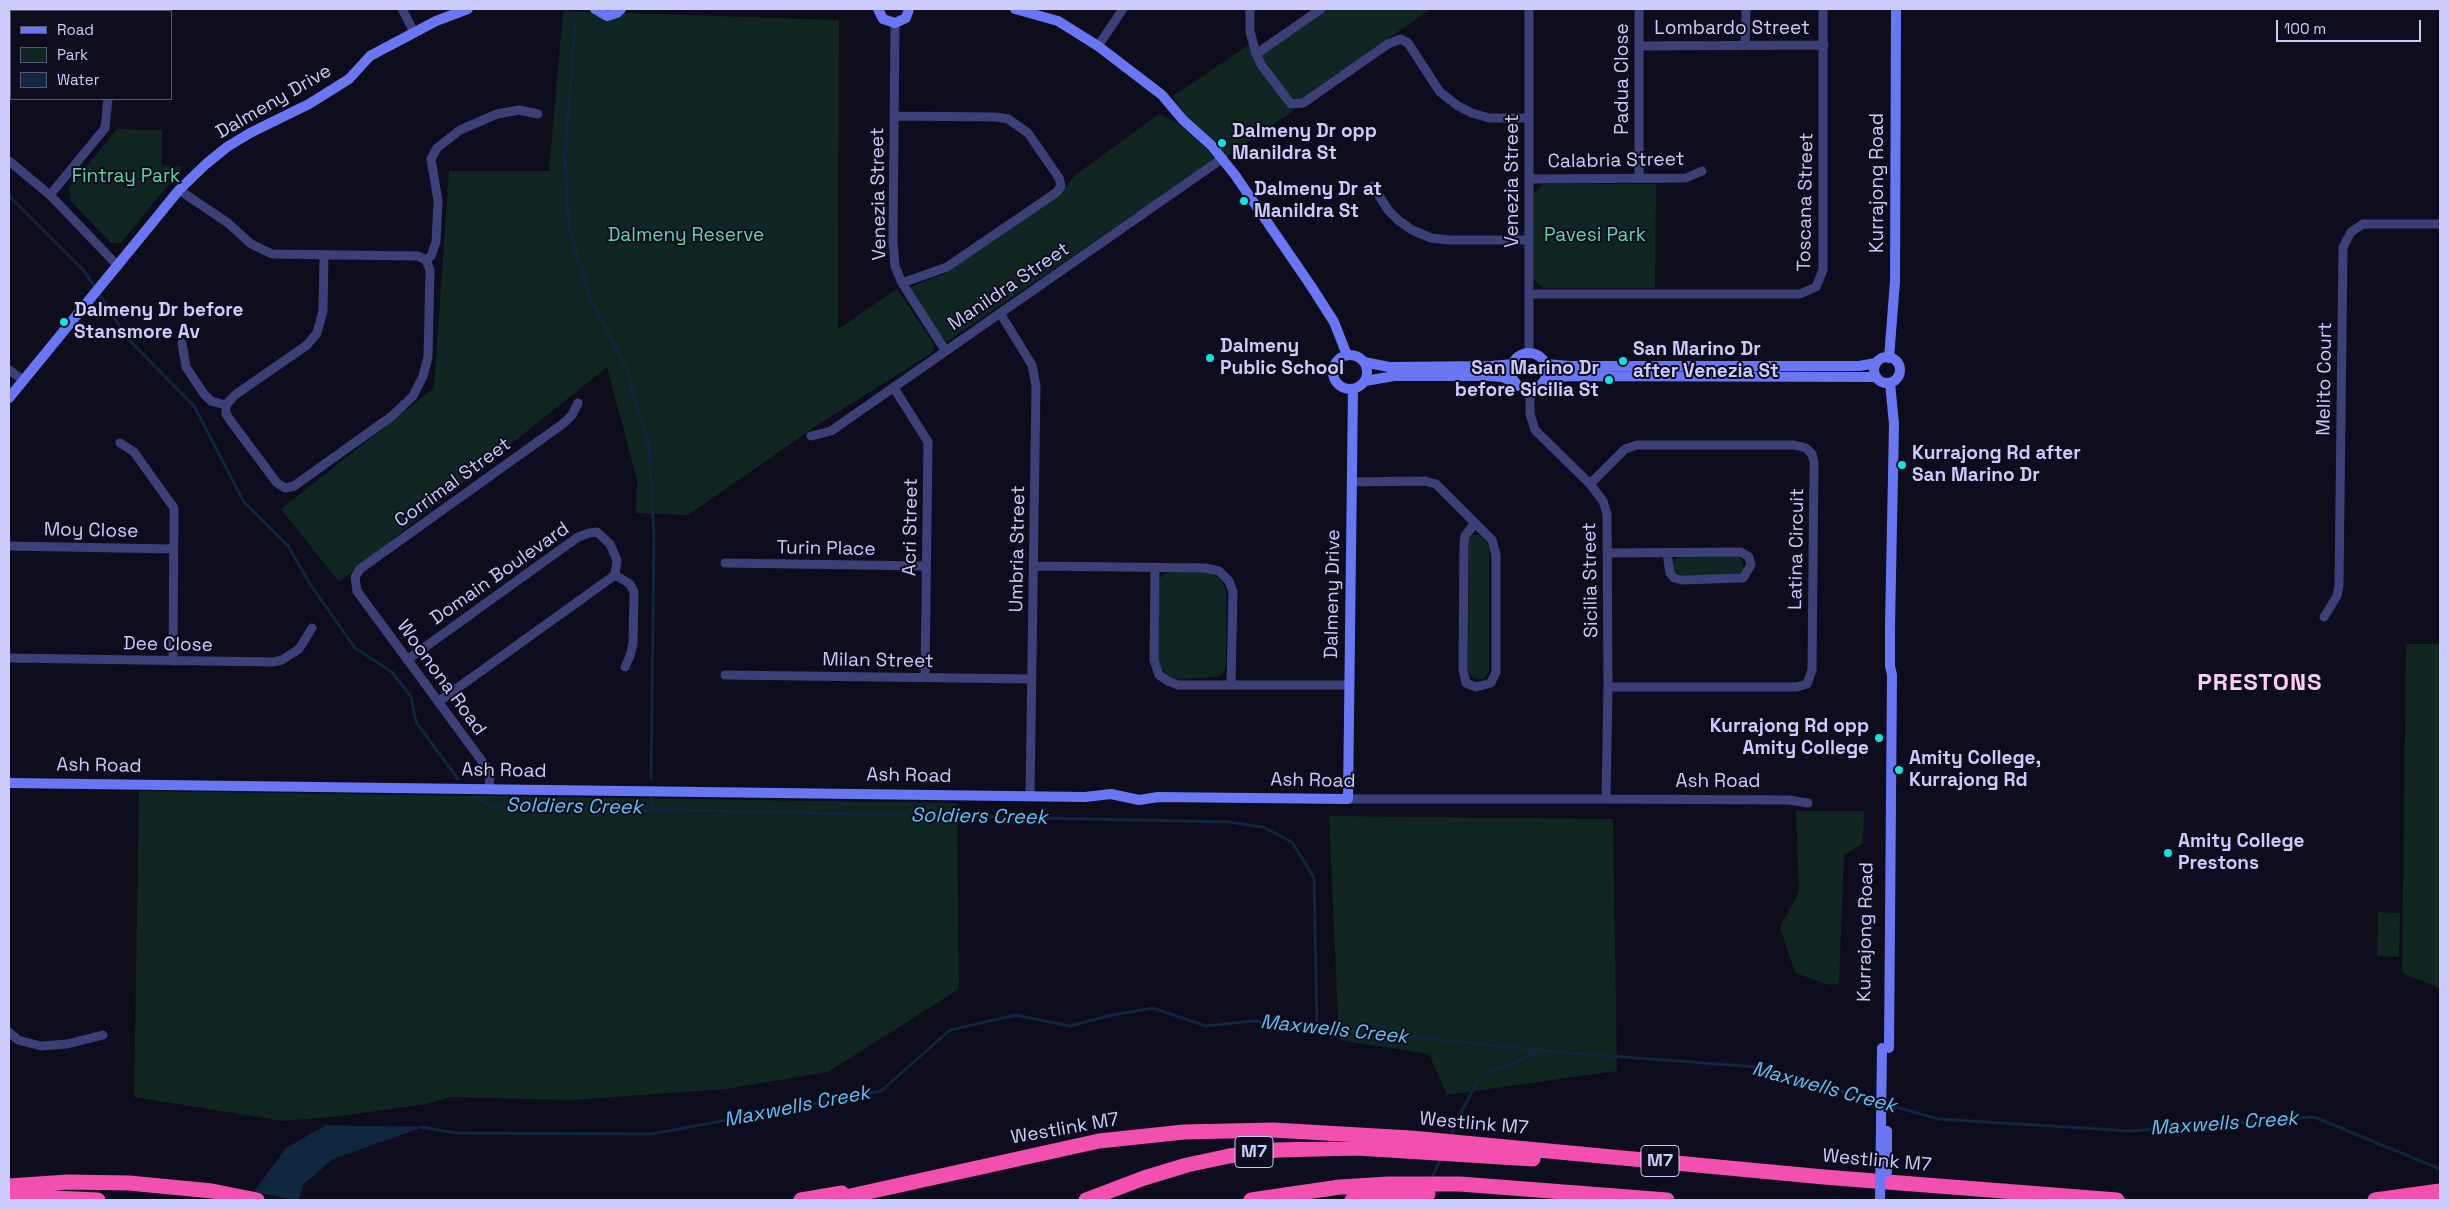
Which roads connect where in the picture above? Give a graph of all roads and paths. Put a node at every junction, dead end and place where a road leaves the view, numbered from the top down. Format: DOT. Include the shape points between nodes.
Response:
graph roads {
  1 [pos="402,9"];
  2 [pos="468,9"];
  3 [pos="595,9"];
  4 [pos="621,9"];
  5 [pos="878,9"];
  6 [pos="909,9"];
  7 [pos="1014,9"];
  8 [pos="1123,9"];
  9 [pos="1250,9"];
  10 [pos="1322,9"];
  11 [pos="1529,9"];
  12 [pos="1639,9"];
  13 [pos="1746,9"];
  14 [pos="1823,9"];
  15 [pos="1896,9"];
  16 [pos="895,24"];
  17 [pos="414,32"];
  18 [pos="1745,45"];
  19 [pos="1824,45"];
  20 [pos="1098,46"];
  21 [pos="1639,46"];
  22 [pos="1256,54"];
  23 [pos="108,100"];
  24 [pos="538,114"];
  25 [pos="894,116"];
  26 [pos="1529,118"];
  27 [pos="1223,158"];
  28 [pos="9,160"];
  29 [pos="1702,171"];
  30 [pos="1638,178"];
  31 [pos="1530,179"];
  32 [pos="1373,186"];
  33 [pos="179,190"];
  34 [pos="50,195"];
  35 [pos="2440,224"];
  36 [pos="1529,240"];
  37 [pos="324,255"];
  38 [pos="426,260"];
  39 [pos="118,266"];
  40 [pos="902,284"];
  41 [pos="1530,294"];
  42 [pos="1000,313"];
  43 [pos="182,343"];
  44 [pos="945,350"];
  45 [pos="1529,354"];
  46 [pos="1346,355"];
  47 [pos="1889,358"];
  48 [pos="1364,362"];
  49 [pos="1876,363"];
  50 [pos="1514,364"];
  51 [pos="1545,364"];
  52 [pos="9,370"];
  53 [pos="1876,377"];
  54 [pos="1545,379"];
  55 [pos="22,380"];
  56 [pos="1365,381"];
  57 [pos="1890,382"];
  58 [pos="1516,383"];
  59 [pos="894,388"];
  60 [pos="1353,389"];
  61 [pos="1530,389"];
  62 [pos="9,398"];
  63 [pos="578,403"];
  64 [pos="226,405"];
  65 [pos="811,436"];
  66 [pos="120,443"];
  67 [pos="1353,482"];
  68 [pos="1590,484"];
  69 [pos="1474,524"];
  70 [pos="9,546"];
  71 [pos="173,548"];
  72 [pos="1609,553"];
  73 [pos="1667,553"];
  74 [pos="725,563"];
  75 [pos="926,566"];
  76 [pos="1034,566"];
  77 [pos="1155,568"];
  78 [pos="615,575"];
  79 [pos="356,591"];
  80 [pos="2324,617"];
  81 [pos="312,628"];
  82 [pos="9,658"];
  83 [pos="407,660"];
  84 [pos="173,661"];
  85 [pos="624,667"];
  86 [pos="725,675"];
  87 [pos="925,677"];
  88 [pos="1031,679"];
  89 [pos="1231,685"];
  90 [pos="1348,685"];
  91 [pos="1608,687"];
  92 [pos="438,702"];
  93 [pos="9,783"];
  94 [pos="490,788"];
  95 [pos="1030,796"];
  96 [pos="1348,799"];
  97 [pos="1606,799"];
  98 [pos="1808,803"];
  99 [pos="9,1032"];
  100 [pos="103,1035"];
  101 [pos="1885,1048"];
  102 [pos="1410,1145"];
  103 [pos="937,1176"];
  104 [pos="9,1186"];
  105 [pos="1459,1188"];
  106 [pos="1390,1190"];
  107 [pos="2440,1191"];
  108 [pos="9,1196"];
  109 [pos="98,1200"];
  110 [pos="257,1200"];
  111 [pos="800,1200"];
  112 [pos="832,1200"];
  113 [pos="1086,1200"];
  114 [pos="1251,1200"];
  115 [pos="1352,1200"];
  116 [pos="1582,1200"];
  117 [pos="1668,1200"];
  118 [pos="1880,1200"];
  119 [pos="1887,1200"];
  120 [pos="2117,1200"];
  121 [pos="2376,1200"];
  1 -- 17 [label="street"];
  2 -- 17 [label="street, Dalmeny Drive"];
  3 -- 4 [label="street" via="607,16 617,14"];
  5 -- 16 [label="street" via="883,19"];
  6 -- 16 [label="street" via="906,18"];
  7 -- 20 [label="street" via="1058,21"];
  8 -- 20 [label="street"];
  9 -- 22 [label="street"];
  10 -- 22 [label="street"];
  11 -- 26 [label="street, Venezia Street"];
  12 -- 21 [label="street, Padua Close"];
  13 -- 18 [label="street"];
  14 -- 19 [label="street, Toscana Street"];
  15 -- 47 [label="street, Kurrajong Road" via="1895,289"];
  16 -- 25 [label="street, Venezia Street"];
  17 -- 33 [label="street, Dalmeny Drive" via="370,56 349,79 309,104 227,147"];
  18 -- 19 [label="street, Lombardo Street"];
  18 -- 21 [label="street, Lombardo Street"];
  19 -- 41 [label="street, Toscana Street" via="1823,270 1816,287 1800,294"];
  20 -- 27 [label="street" via="1167,100 1178,116"];
  21 -- 30 [label="street, Padua Close"];
  22 -- 26 [label="street" via="1285,98 1295,106 1388,44 1404,40 1440,92 1458,106 1490,118"];
  23 -- 34 [label="street" via="105,128"];
  24 -- 38 [label="street" via="519,110 497,114 460,130 437,148 431,159 438,201 437,233 435,250"];
  25 -- 40 [label="street, Venezia Street" via="893,242 895,266"];
  25 -- 40 [label="street" via="1008,119 1028,133 1060,178 1061,186 1057,192 943,270"];
  26 -- 31 [label="street, Venezia Street"];
  27 -- 42 [label="street, Manildra Street"];
  27 -- 46 [label="street" via="1326,308 1339,332"];
  28 -- 34 [label="street"];
  29 -- 30 [label="street, Calabria Street" via="1686,178"];
  30 -- 31 [label="street, Calabria Street"];
  31 -- 36 [label="street, Venezia Street"];
  32 -- 36 [label="street" via="1398,220 1431,238"];
  33 -- 37 [label="street" via="259,249 272,254"];
  33 -- 39 [label="street, Dalmeny Drive"];
  34 -- 39 [label="street"];
  35 -- 80 [label="street, Melito Court" via="2363,224 2351,232 2344,247 2339,586 2337,596"];
  36 -- 41 [label="street, Venezia Street"];
  37 -- 38 [label="street" via="418,256"];
  37 -- 64 [label="street" via="323,311 316,333 307,345"];
  38 -- 64 [label="street" via="430,278 427,363 413,396 392,416 294,486 285,488 277,483 230,420"];
  39 -- 55 [label="street, Dalmeny Drive"];
  40 -- 44 [label="street, Venezia Street"];
  41 -- 45 [label="street, Venezia Street"];
  42 -- 44 [label="street, Manildra Street"];
  42 -- 76 [label="street, Umbria Street" via="1034,372"];
  43 -- 64 [label="street" via="186,368 204,394 211,401"];
  44 -- 59 [label="street, Manildra Street"];
  45 -- 50 [label="street"];
  45 -- 51 [label="street"];
  46 -- 48 [label="street" via="1354,355"];
  46 -- 60 [label="street" via="1335,364 1333,375 1343,387"];
  47 -- 49 [label="street" via="1882,358"];
  47 -- 57 [label="street" via="1897,363 1899,370 1896,379"];
  48 -- 50 [label="street" via="1388,367"];
  48 -- 56 [label="street" via="1367,371"];
  49 -- 51 [label="street" via="1858,366"];
  49 -- 53 [label="street"];
  50 -- 58 [label="street" via="1512,374"];
  51 -- 54 [label="street"];
  52 -- 55 [label="street"];
  53 -- 54 [label="street" via="1569,376"];
  53 -- 57 [label="street"];
  54 -- 61 [label="street"];
  55 -- 62 [label="street, Dalmeny Drive"];
  56 -- 58 [label="street" via="1394,376 1488,376"];
  56 -- 60 [label="street"];
  57 -- 101 [label="street, Kurrajong Road" via="1894,424"];
  58 -- 61 [label="street"];
  59 -- 65 [label="street, Manildra Street" via="831,431"];
  59 -- 75 [label="street, Acri Street" via="928,442"];
  60 -- 67 [label="street, Dalmeny Drive"];
  61 -- 68 [label="street, Sicilia Street" via="1530,414 1535,430"];
  63 -- 79 [label="street, Corrimal Street" via="564,423 360,569 354,582"];
  66 -- 71 [label="street" via="134,452 172,503"];
  67 -- 69 [label="street" via="1425,481 1436,484"];
  67 -- 90 [label="street, Dalmeny Drive"];
  68 -- 72 [label="street, Sicilia Street" via="1603,501 1607,514"];
  68 -- 91 [label="street, Latina Circuit" via="1625,449 1637,445 1794,445 1806,448 1814,462 1812,670 1807,684 1797,687"];
  69 -- 69 [label="street" via="1492,540 1496,555 1496,672 1491,683 1476,686 1466,683 1463,670 1464,543"];
  70 -- 71 [label="street, Moy Close"];
  71 -- 84 [label="street"];
  72 -- 73 [label="street"];
  72 -- 91 [label="street, Sicilia Street"];
  73 -- 73 [label="street" via="1741,552 1749,557 1751,565 1743,578 1682,580 1670,573"];
  74 -- 75 [label="street, Turin Place"];
  75 -- 87 [label="street, Acri Street"];
  76 -- 77 [label="street"];
  76 -- 88 [label="street, Umbria Street"];
  77 -- 89 [label="street" via="1154,660 1159,675 1178,685"];
  77 -- 89 [label="street" via="1212,568 1229,581 1233,592"];
  78 -- 83 [label="street, Domain Boulevard" via="617,560 610,544 597,532 582,534"];
  78 -- 85 [label="street" via="630,584 634,592 633,644"];
  78 -- 92 [label="street"];
  79 -- 83 [label="street, Woonona Road"];
  81 -- 84 [label="street, Dee Close" via="298,649 282,660"];
  82 -- 84 [label="street, Dee Close"];
  83 -- 92 [label="street, Woonona Road"];
  86 -- 87 [label="street, Milan Street"];
  87 -- 88 [label="street, Milan Street"];
  88 -- 95 [label="street, Umbria Street"];
  89 -- 90 [label="street"];
  90 -- 96 [label="street, Dalmeny Drive"];
  91 -- 97 [label="street, Sicilia Street"];
  92 -- 94 [label="street, Woonona Road" via="487,768"];
  93 -- 94 [label="street, Ash Road"];
  94 -- 95 [label="street, Ash Road"];
  95 -- 96 [label="street, Ash Road" via="1111,794 1139,800 1158,797"];
  96 -- 97 [label="street, Ash Road"];
  97 -- 98 [label="street, Ash Road" via="1789,800"];
  99 -- 100 [label="street" via="18,1040 41,1046 67,1044"];
  101 -- 118 [label="street, Kurrajong Road, bridge"];
  101 -- 119 [label="street, Kurrajong Road, bridge"];
  102 -- 103 [label="highway, Westlink M7 / M7" via="1313,1130 1184,1132 1099,1141"];
  102 -- 113 [label="highway, M7" via="1253,1152 1164,1171"];
  102 -- 120 [label="highway, Westlink M7 / M7"];
  103 -- 111 [label="highway"];
  103 -- 112 [label="highway, Westlink M7 / M7"];
  104 -- 110 [label="highway" via="99,1182 212,1191"];
  105 -- 106 [label="highway"];
  105 -- 116 [label="highway"];
  105 -- 117 [label="highway, M7"];
  106 -- 114 [label="highway" via="1340,1187"];
  106 -- 115 [label="highway"];
  107 -- 121 [label="highway"];
  108 -- 109 [label="highway"];
}
